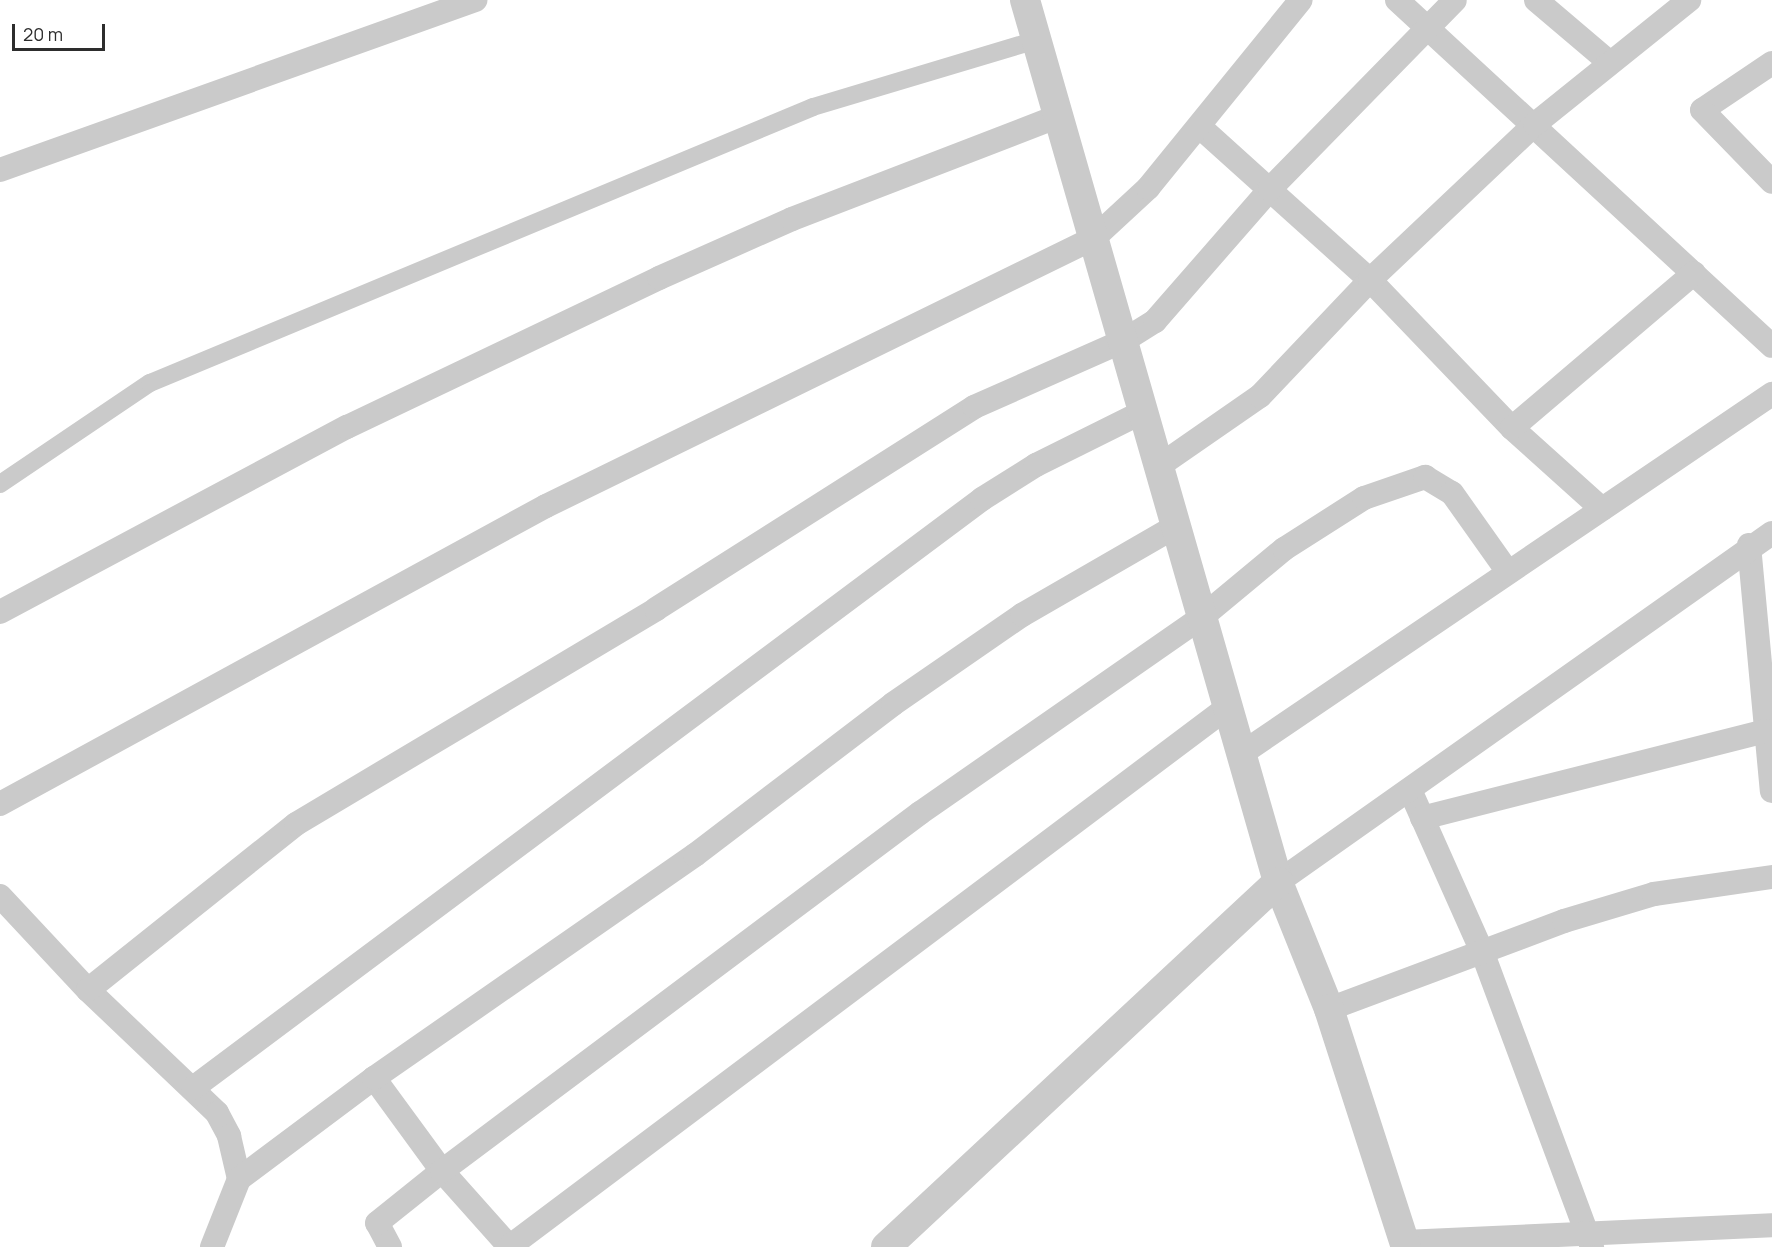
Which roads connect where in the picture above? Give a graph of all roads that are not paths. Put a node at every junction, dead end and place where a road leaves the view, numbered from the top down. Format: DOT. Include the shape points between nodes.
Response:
graph roads {
  1 [pos="475,0"];
  2 [pos="1025,0"];
  3 [pos="1301,0"];
  4 [pos="1397,0"];
  5 [pos="1455,0"];
  6 [pos="1536,0"];
  7 [pos="1683,2"];
  8 [pos="1428,26"];
  9 [pos="1037,40"];
  10 [pos="1608,61"];
  11 [pos="1772,63"];
  12 [pos="1059,116"];
  13 [pos="1535,124"];
  14 [pos="1200,127"];
  15 [pos="0,170"];
  16 [pos="1772,182"];
  17 [pos="1270,189"];
  18 [pos="1094,238"];
  19 [pos="1694,273"];
  20 [pos="1370,280"];
  21 [pos="1123,341"];
  22 [pos="1772,346"];
  23 [pos="1772,394"];
  24 [pos="1143,412"];
  25 [pos="1512,428"];
  26 [pos="1159,466"];
  27 [pos="0,484"];
  28 [pos="1602,509"];
  29 [pos="1176,526"];
  30 [pos="1772,533"];
  31 [pos="1749,545"];
  32 [pos="1509,572"];
  33 [pos="0,612"];
  34 [pos="1202,616"];
  35 [pos="1228,707"];
  36 [pos="1766,731"];
  37 [pos="1242,754"];
  38 [pos="1410,790"];
  39 [pos="1772,791"];
  40 [pos="0,804"];
  41 [pos="1422,818"];
  42 [pos="1772,877"];
  43 [pos="1278,882"];
  44 [pos="0,896"];
  45 [pos="1483,954"];
  46 [pos="88,990"];
  47 [pos="1329,1009"];
  48 [pos="374,1078"];
  49 [pos="194,1088"];
  50 [pos="442,1172"];
  51 [pos="239,1179"];
  52 [pos="1772,1225"];
  53 [pos="1589,1238"];
  54 [pos="1405,1245"];
  55 [pos="508,1246"];
  56 [pos="212,1247"];
  57 [pos="390,1247"];
  58 [pos="885,1247"];
  1 -- 15 [label="street"];
  2 -- 9 [label="street"];
  3 -- 14 [label="street"];
  4 -- 8 [label="street"];
  5 -- 8 [label="street"];
  6 -- 10 [label="street"];
  7 -- 10 [label="street"];
  8 -- 13 [label="street"];
  8 -- 17 [label="street"];
  9 -- 12 [label="street"];
  9 -- 27 [label="street" via="813,107 150,383"];
  10 -- 13 [label="street"];
  11 -- 16 [label="street" via="1702,110"];
  12 -- 18 [label="street"];
  12 -- 33 [label="street" via="792,219 659,278 346,427"];
  13 -- 19 [label="street"];
  13 -- 20 [label="street"];
  14 -- 17 [label="street"];
  14 -- 18 [label="street"];
  17 -- 20 [label="street"];
  17 -- 21 [label="street" via="1186,280 1165,312"];
  18 -- 21 [label="street"];
  18 -- 40 [label="street" via="546,506"];
  19 -- 22 [label="street"];
  19 -- 25 [label="street"];
  20 -- 25 [label="street"];
  20 -- 26 [label="street" via="1260,396"];
  21 -- 24 [label="street"];
  21 -- 46 [label="street" via="974,407 656,609 296,824"];
  23 -- 28 [label="street"];
  24 -- 26 [label="street"];
  24 -- 49 [label="street" via="1036,465 982,499"];
  25 -- 28 [label="street"];
  26 -- 29 [label="street"];
  28 -- 32 [label="street"];
  29 -- 34 [label="street"];
  29 -- 48 [label="street" via="1022,615 893,704 695,855"];
  30 -- 31 [label="street"];
  31 -- 36 [label="street"];
  31 -- 38 [label="street"];
  32 -- 34 [label="street" via="1452,493 1425,477 1407,480 1364,498 1284,549"];
  32 -- 37 [label="street"];
  34 -- 35 [label="street"];
  34 -- 50 [label="street" via="920,813"];
  35 -- 37 [label="street"];
  35 -- 55 [label="street"];
  36 -- 39 [label="street"];
  36 -- 41 [label="street"];
  37 -- 43 [label="street"];
  38 -- 41 [label="street"];
  38 -- 43 [label="street"];
  41 -- 45 [label="street"];
  42 -- 45 [label="street" via="1654,894 1564,921"];
  43 -- 47 [label="street"];
  43 -- 58 [label="street"];
  44 -- 46 [label="street"];
  45 -- 47 [label="street"];
  45 -- 53 [label="street"];
  46 -- 49 [label="street"];
  47 -- 54 [label="street"];
  48 -- 50 [label="street"];
  48 -- 51 [label="street"];
  49 -- 51 [label="street" via="229,1136"];
  50 -- 55 [label="street"];
  50 -- 57 [label="street" via="377,1223"];
  51 -- 56 [label="street"];
  52 -- 53 [label="street"];
  53 -- 54 [label="street"];
}
